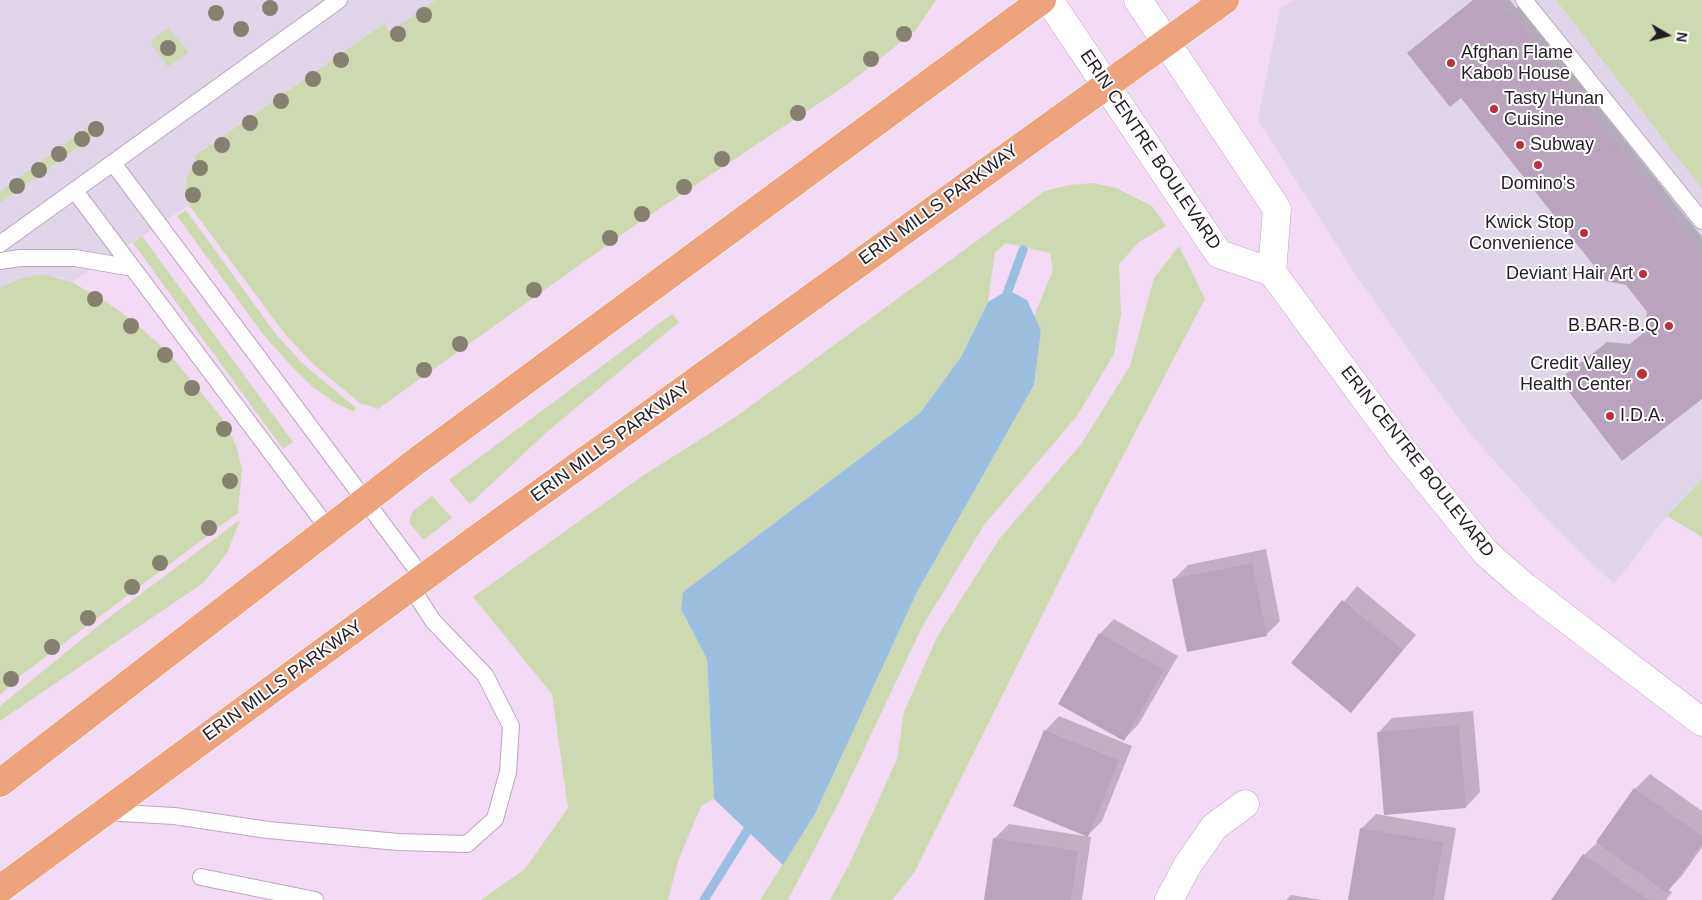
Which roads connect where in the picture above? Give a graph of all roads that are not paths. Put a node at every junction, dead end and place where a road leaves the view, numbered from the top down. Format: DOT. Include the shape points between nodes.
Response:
graph roads {
  1 [pos="339,0"];
  2 [pos="1042,0"];
  3 [pos="1049,0"];
  4 [pos="1138,0"];
  5 [pos="1224,0"];
  6 [pos="1524,0"];
  7 [pos="1166,42"];
  8 [pos="1106,85"];
  9 [pos="113,164"];
  10 [pos="75,191"];
  11 [pos="1702,221"];
  12 [pos="0,244"];
  13 [pos="0,261"];
  14 [pos="133,268"];
  15 [pos="1272,272"];
  16 [pos="367,502"];
  17 [pos="330,531"];
  18 [pos="417,582"];
  19 [pos="1702,722"];
  20 [pos="0,783"];
  21 [pos="1245,804"];
  22 [pos="104,812"];
  23 [pos="201,877"];
  24 [pos="0,889"];
  25 [pos="315,900"];
  26 [pos="1169,900"];
  1 -- 9 [label="lane"];
  2 -- 16 [label="main road" via="426,455"];
  3 -- 8 [label="street, ERIN CENTRE BOULEVARD"];
  4 -- 7 [label="street"];
  5 -- 7 [label="main road, ERIN MILLS PARKWAY"];
  6 -- 11 [label="lane"];
  7 -- 8 [label="main road, ERIN MILLS PARKWAY"];
  7 -- 15 [label="street" via="1277,209"];
  8 -- 15 [label="street, ERIN CENTRE BOULEVARD" via="1219,254"];
  8 -- 18 [label="main road, ERIN MILLS PARKWAY"];
  9 -- 10 [label="lane"];
  9 -- 16 [label="lane"];
  10 -- 12 [label="lane"];
  10 -- 14 [label="lane"];
  13 -- 14 [label="lane" via="75,258"];
  14 -- 17 [label="lane"];
  15 -- 19 [label="street, ERIN CENTRE BOULEVARD" via="1402,449 1486,554"];
  16 -- 17 [label="main road"];
  16 -- 18 [label="lane"];
  17 -- 20 [label="main road"];
  18 -- 22 [label="main road, ERIN MILLS PARKWAY"];
  18 -- 22 [label="lane" via="432,621 485,676 511,726 508,772 495,819 467,844 398,842 268,830 174,816"];
  21 -- 26 [label="street" via="1214,828 1187,866"];
  22 -- 24 [label="main road, ERIN MILLS PARKWAY"];
  23 -- 25 [label="lane"];
}
